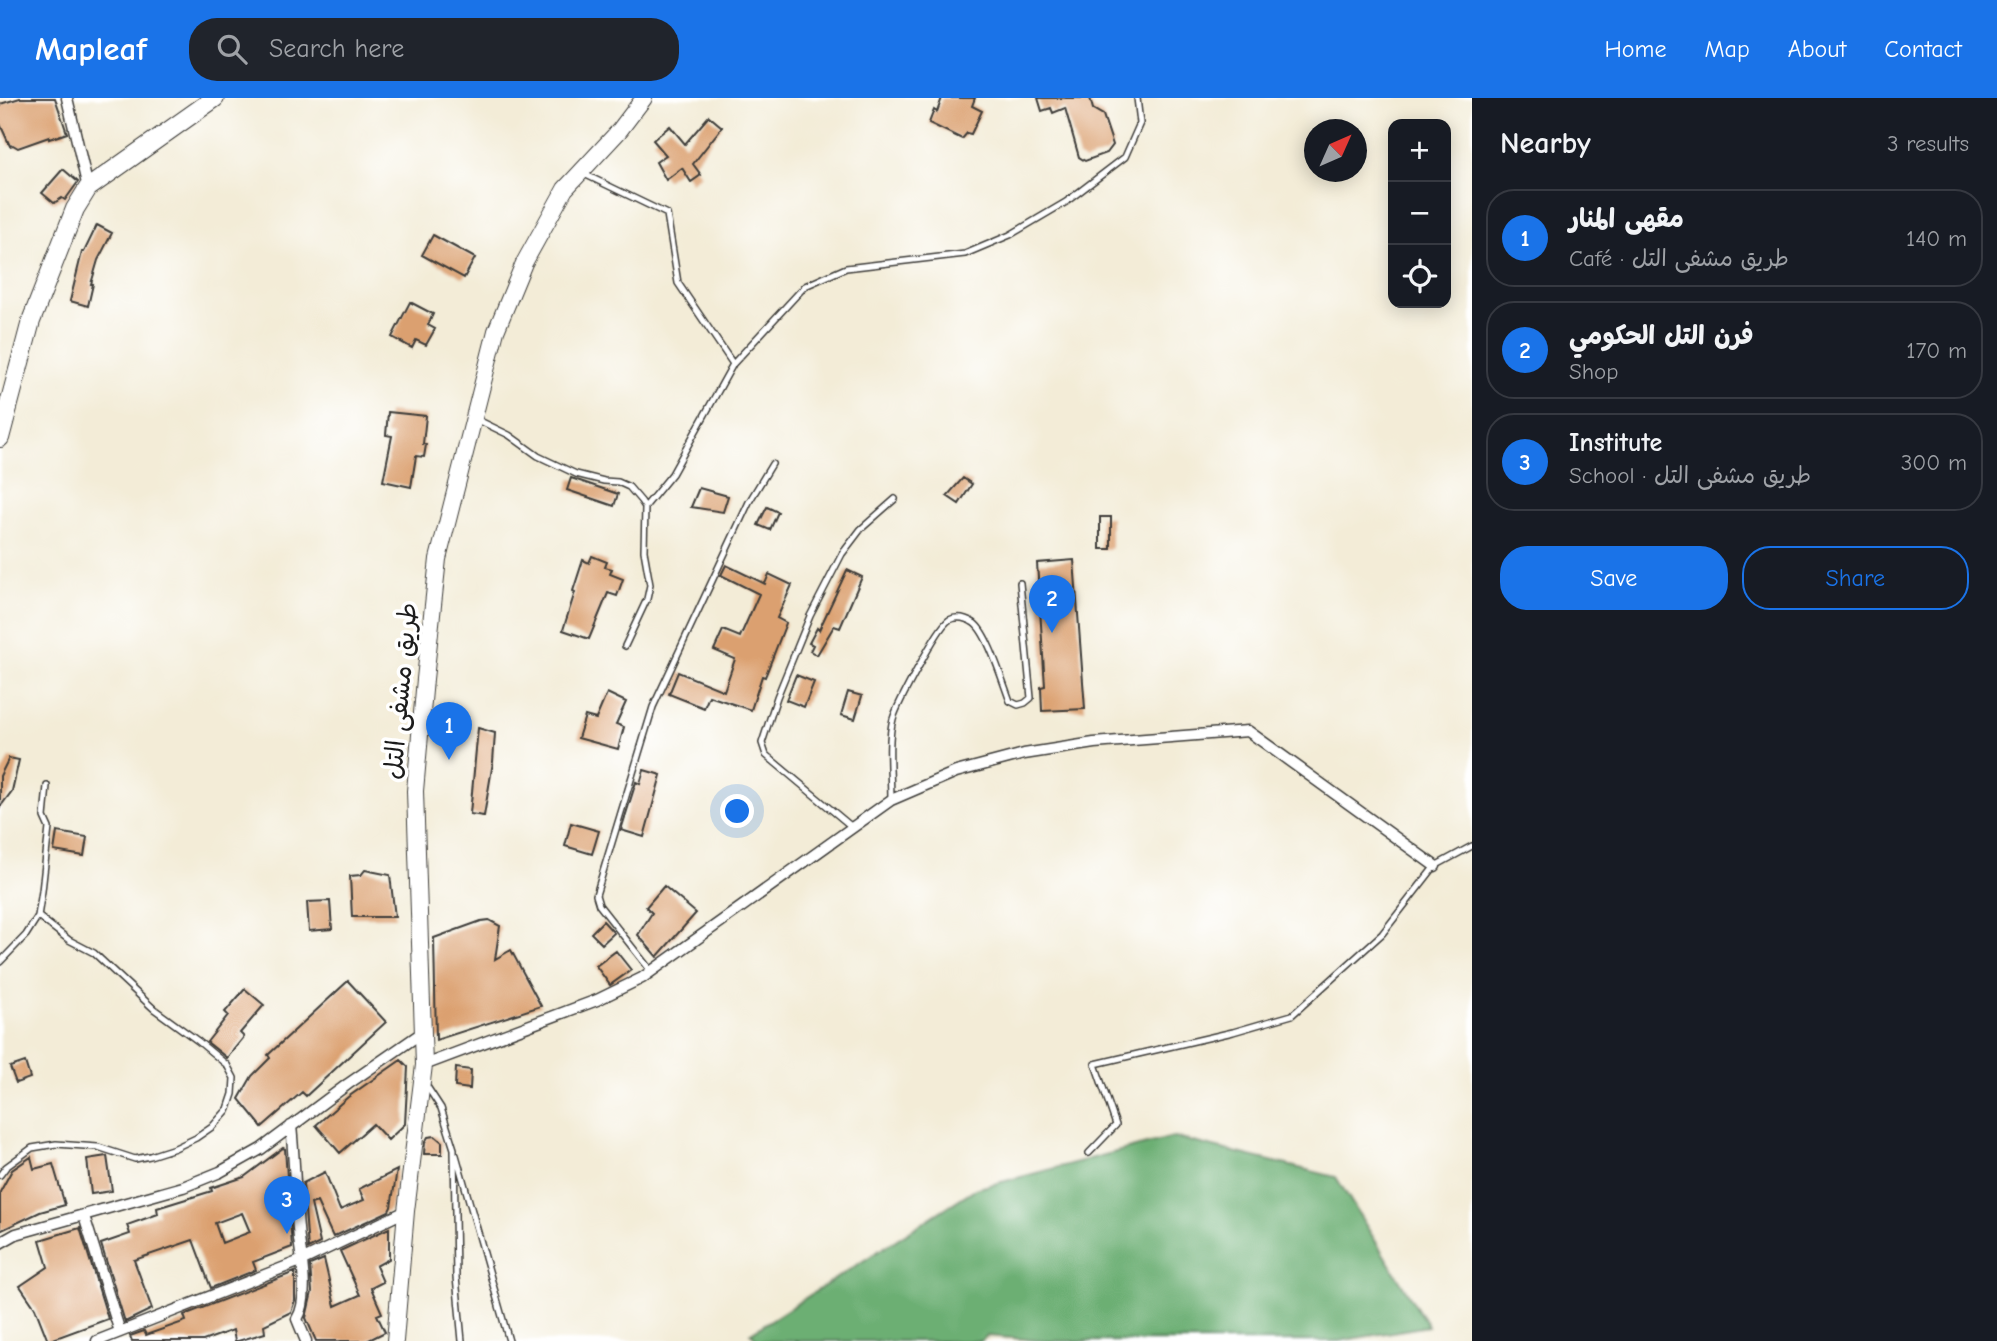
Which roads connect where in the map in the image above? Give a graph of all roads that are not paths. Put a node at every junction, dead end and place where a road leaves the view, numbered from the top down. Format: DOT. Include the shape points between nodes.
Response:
graph roads {
  1 [pos="67,98"];
  2 [pos="215,98"];
  3 [pos="644,98"];
  4 [pos="1137,98"];
  5 [pos="580,172"];
  6 [pos="88,188"];
  7 [pos="733,364"];
  8 [pos="474,417"];
  9 [pos="0,438"];
  10 [pos="772,464"];
  11 [pos="895,499"];
  12 [pos="645,507"];
  13 [pos="1020,583"];
  14 [pos="625,646"];
  15 [pos="47,786"];
  16 [pos="891,800"];
  17 [pos="852,827"];
  18 [pos="1472,846"];
  19 [pos="1435,866"];
  20 [pos="37,916"];
  21 [pos="0,962"];
  22 [pos="651,971"];
  23 [pos="423,1032"];
  24 [pos="423,1071"];
  25 [pos="291,1126"];
  26 [pos="454,1149"];
  27 [pos="1088,1153"];
  28 [pos="0,1175"];
  29 [pos="406,1211"];
  30 [pos="84,1216"];
  31 [pos="0,1243"];
  32 [pos="303,1260"];
  33 [pos="120,1332"];
  34 [pos="97,1341"];
  35 [pos="306,1341"];
  36 [pos="395,1341"];
  37 [pos="462,1341"];
  38 [pos="509,1341"];
  1 -- 6 [label="street"];
  2 -- 6 [label="main road"];
  3 -- 5 [label="street, طريق مشفى التل"];
  4 -- 7 [label="lane" via="1140,123 1125,157 1066,202 1010,235 965,254 846,268 805,286"];
  5 -- 7 [label="lane" via="667,214 678,283"];
  5 -- 8 [label="street, طريق مشفى التل" via="565,189 524,263 496,331"];
  6 -- 9 [label="main road" via="75,209 31,321"];
  7 -- 12 [label="lane" via="672,474"];
  8 -- 12 [label="lane" via="576,474 618,482"];
  8 -- 23 [label="street, طريق مشفى التل" via="438,559 415,791"];
  10 -- 22 [label="lane" via="749,502 653,707 596,895"];
  11 -- 17 [label="lane" via="861,528 842,554 810,615 762,744 766,755"];
  12 -- 14 [label="lane" via="644,551 650,585"];
  13 -- 16 [label="lane" via="1031,698 1018,705 1010,701 976,624 965,618 946,622 894,718"];
  15 -- 20 [label="lane" via="44,817 49,828"];
  16 -- 17 [label="street"];
  16 -- 19 [label="street" via="956,772 1024,754 1094,743 1248,731"];
  17 -- 22 [label="street"];
  18 -- 19 [label="lane"];
  19 -- 27 [label="lane" via="1382,934 1292,1015 1096,1064 1116,1125"];
  20 -- 21 [label="lane"];
  20 -- 28 [label="lane" via="94,953 154,1009 227,1065 234,1078 233,1094 228,1109 212,1127 175,1148 135,1158 98,1147 56,1144 32,1148"];
  22 -- 24 [label="street" via="597,1000"];
  23 -- 24 [label="street, طريق مشفى التل"];
  23 -- 25 [label="street"];
  24 -- 26 [label="lane"];
  24 -- 29 [label="street, طريق مشفى التل"];
  25 -- 30 [label="street" via="220,1172"];
  25 -- 32 [label="street"];
  26 -- 37 [label="lane"];
  26 -- 38 [label="lane"];
  29 -- 32 [label="street"];
  29 -- 36 [label="street, طريق مشفى التل"];
  30 -- 31 [label="street" via="16,1234"];
  30 -- 33 [label="street"];
  32 -- 33 [label="street"];
  32 -- 35 [label="street" via="302,1311 297,1319"];
  33 -- 34 [label="street"];
}
